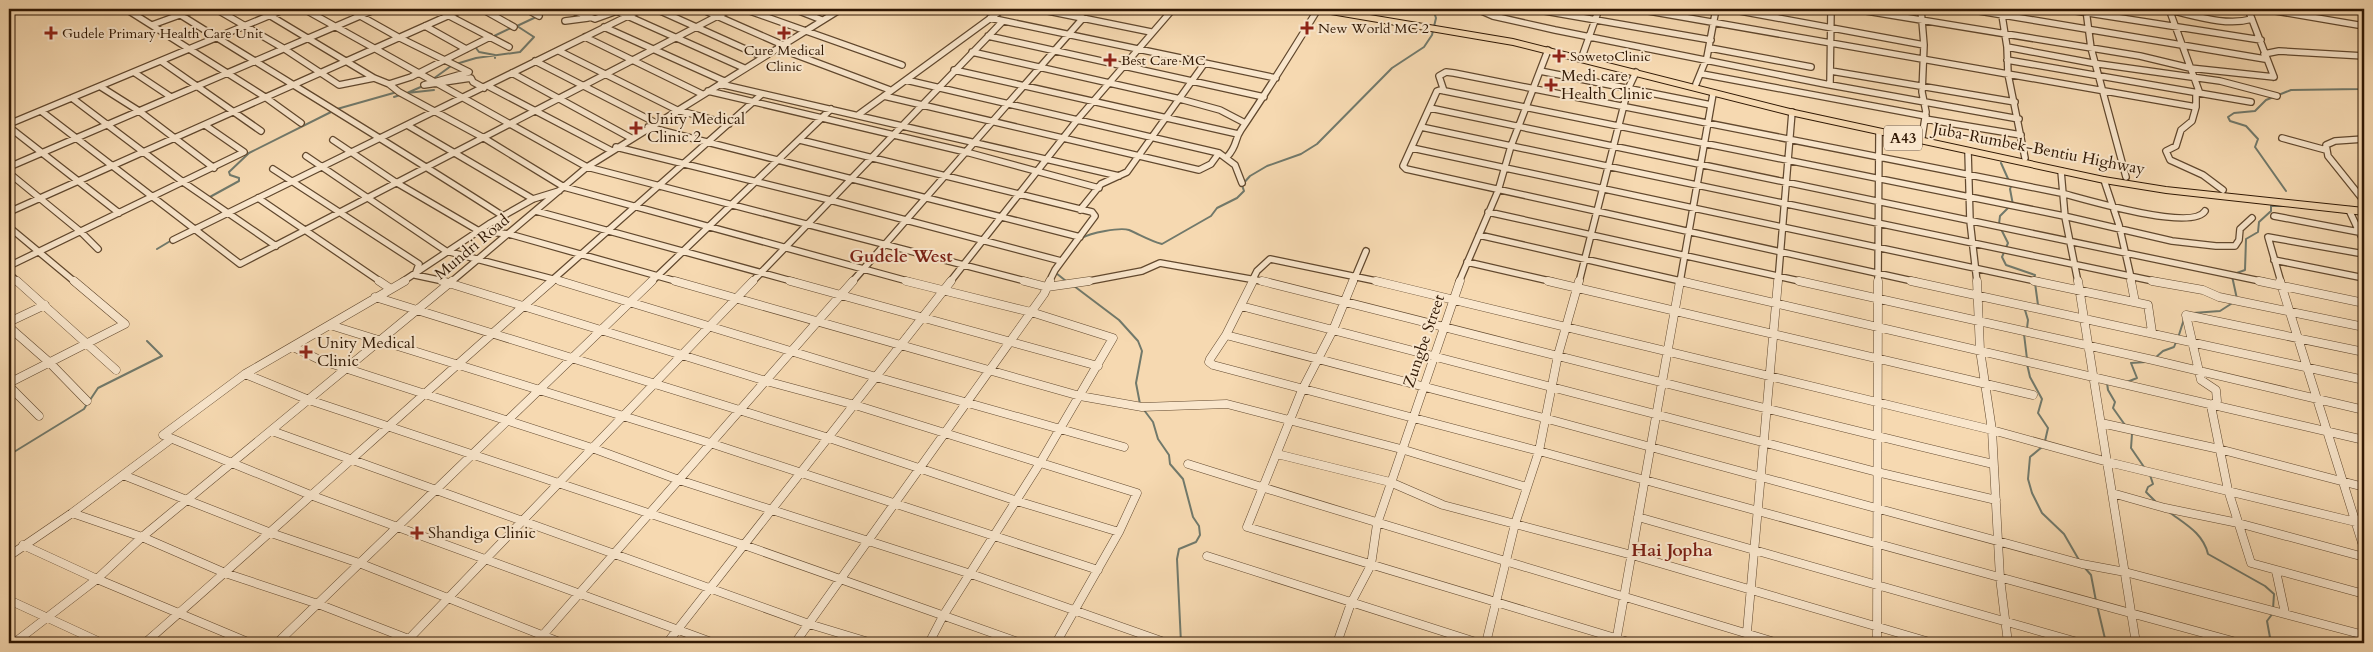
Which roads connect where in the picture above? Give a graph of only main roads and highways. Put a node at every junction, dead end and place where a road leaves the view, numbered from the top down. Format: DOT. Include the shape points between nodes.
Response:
graph roads {
  1 [pos="1319,9"];
  2 [pos="1344,9"];
  3 [pos="1429,24"];
  4 [pos="1450,28"];
  5 [pos="2364,202"];
  6 [pos="2364,212"];
  1 -- 3 [label="highway, A43"];
  2 -- 3 [label="highway, A43"];
  3 -- 4 [label="highway, A43"];
  4 -- 5 [label="highway, Juba-Rumbek-Bentiu Highway / A43" via="1514,38 1696,84 2025,158 2126,177 2223,190"];
  4 -- 6 [label="highway, Juba-Rumbek-Bentiu Highway / A43" via="1714,94 2104,180"];
}
